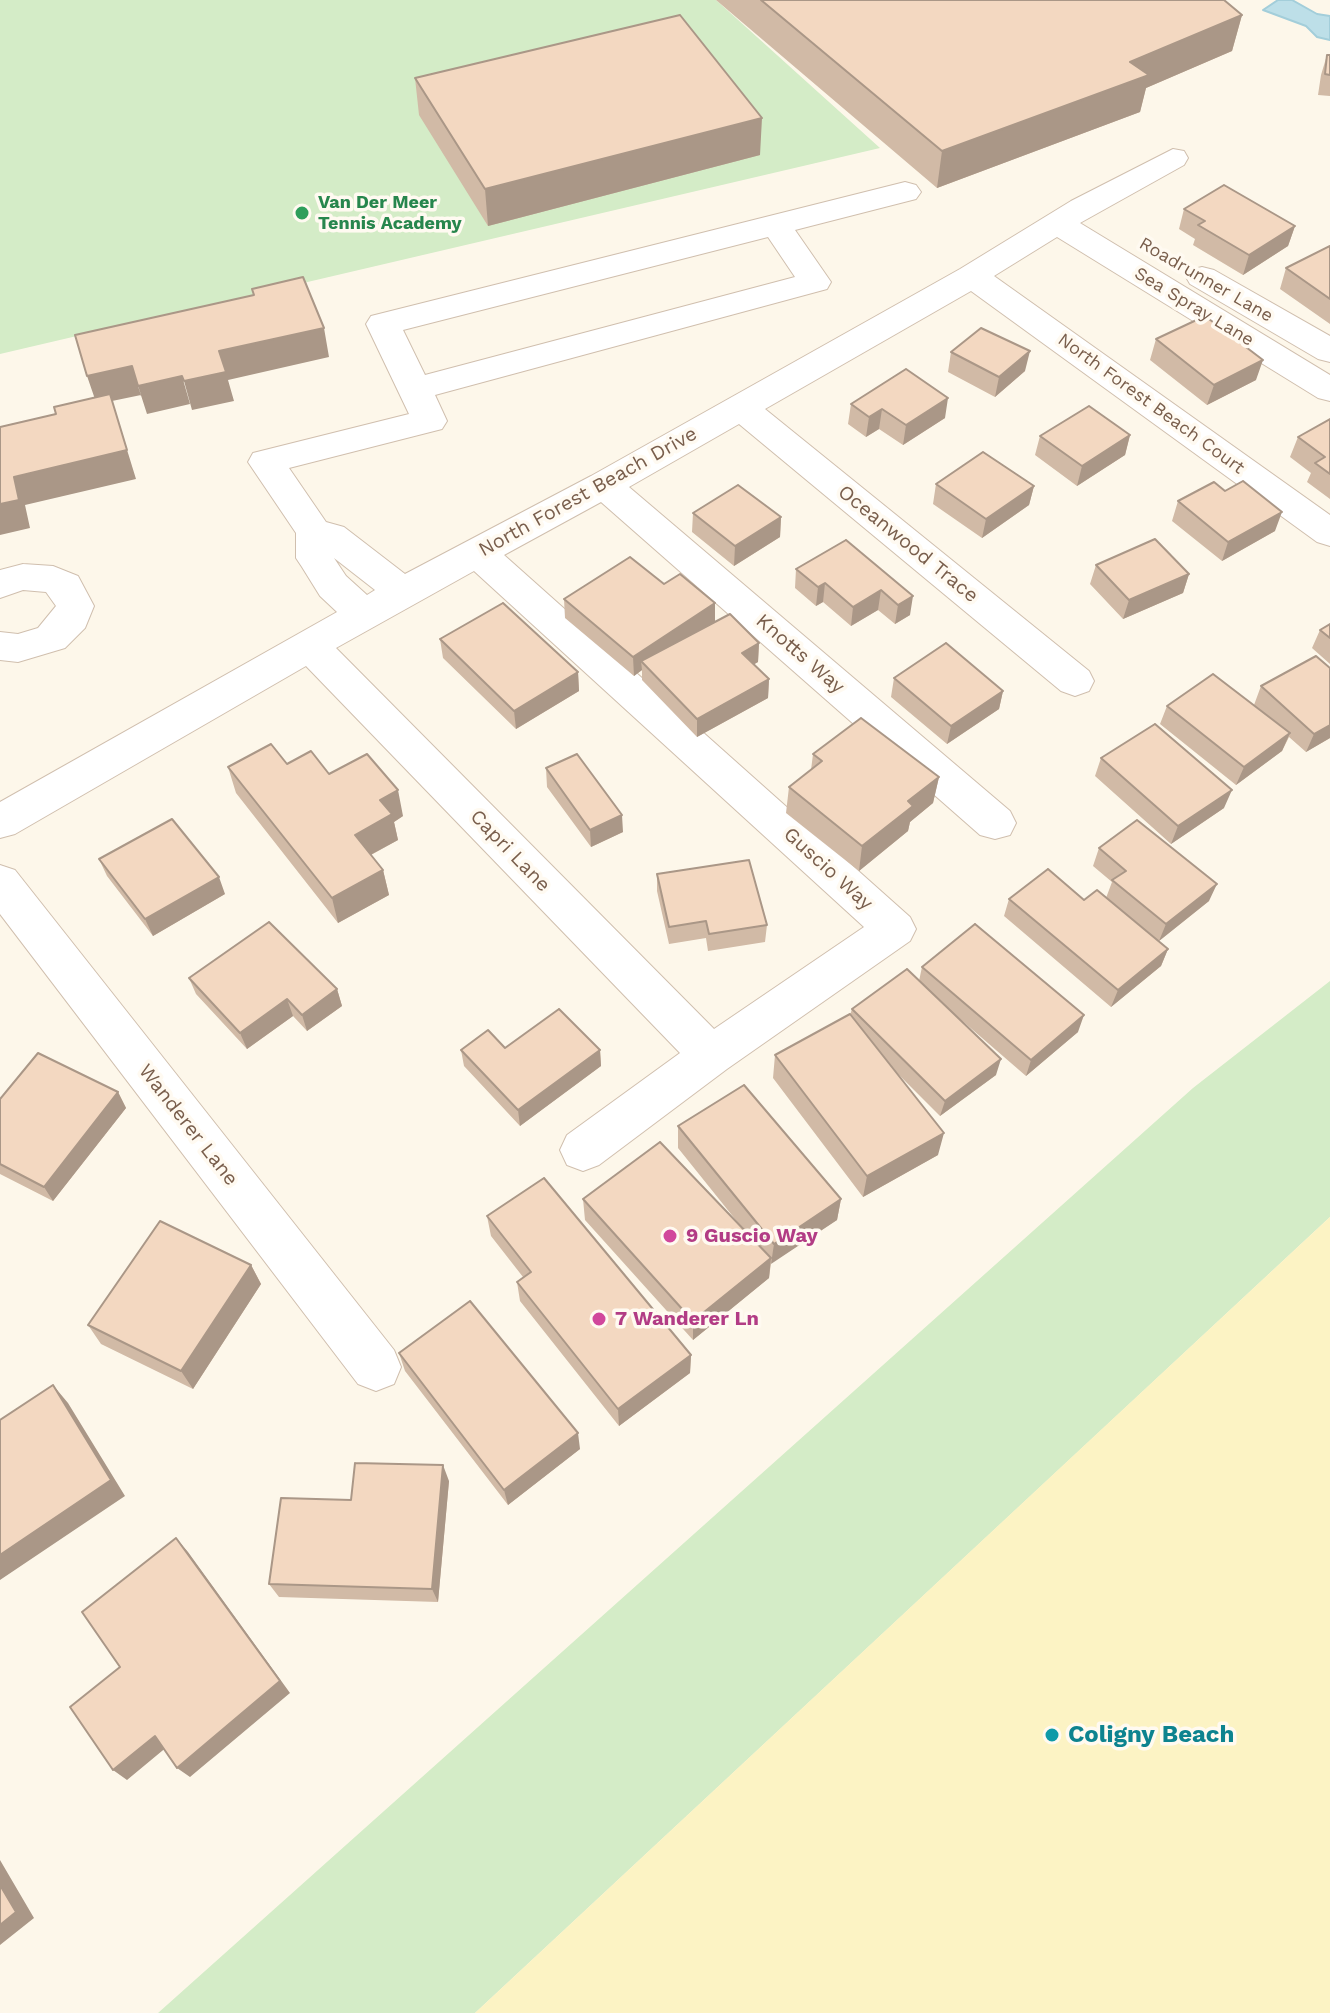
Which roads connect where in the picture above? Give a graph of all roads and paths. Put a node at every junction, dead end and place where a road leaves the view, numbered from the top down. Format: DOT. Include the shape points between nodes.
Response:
graph roads {
  1 [pos="1173,158"];
  2 [pos="905,192"];
  3 [pos="1070,216"];
  4 [pos="776,225"];
  5 [pos="972,276"];
  6 [pos="1330,351"];
  7 [pos="414,389"];
  8 [pos="1330,390"];
  9 [pos="741,407"];
  10 [pos="604,485"];
  11 [pos="314,532"];
  12 [pos="1330,533"];
  13 [pos="477,552"];
  14 [pos="0,584"];
  15 [pos="403,592"];
  16 [pos="364,615"];
  17 [pos="0,646"];
  18 [pos="310,646"];
  19 [pos="1075,681"];
  20 [pos="0,822"];
  21 [pos="995,823"];
  22 [pos="0,882"];
  23 [pos="711,1055"];
  24 [pos="583,1150"];
  25 [pos="376,1367"];
  1 -- 3 [label="street, North Forest Beach Drive"];
  2 -- 4 [label="street"];
  3 -- 5 [label="street, North Forest Beach Drive"];
  3 -- 6 [label="street, Roadrunner Lane"];
  3 -- 8 [label="street, Sea Spray Lane"];
  4 -- 7 [label="street" via="383,324"];
  4 -- 7 [label="street" via="815,282"];
  5 -- 9 [label="street, North Forest Beach Drive"];
  5 -- 12 [label="street, North Forest Beach Court"];
  7 -- 11 [label="street" via="430,421 266,462"];
  9 -- 10 [label="street, North Forest Beach Drive"];
  9 -- 19 [label="street, Oceanwood Trace"];
  10 -- 13 [label="street, North Forest Beach Drive"];
  10 -- 21 [label="street, Knotts Way"];
  11 -- 15 [label="street" via="331,536"];
  11 -- 16 [label="street" via="315,558 333,586"];
  13 -- 15 [label="street, North Forest Beach Drive"];
  13 -- 23 [label="street, Guscio Way" via="895,929"];
  14 -- 17 [label="street" via="23,577 53,579 65,586 75,606 72,618 51,638 18,648"];
  15 -- 16 [label="street, North Forest Beach Drive"];
  16 -- 18 [label="street, North Forest Beach Drive"];
  18 -- 20 [label="street, North Forest Beach Drive"];
  18 -- 23 [label="street, Capri Lane"];
  22 -- 25 [label="street, Wanderer Lane"];
  23 -- 24 [label="street, Guscio Way"];
}
